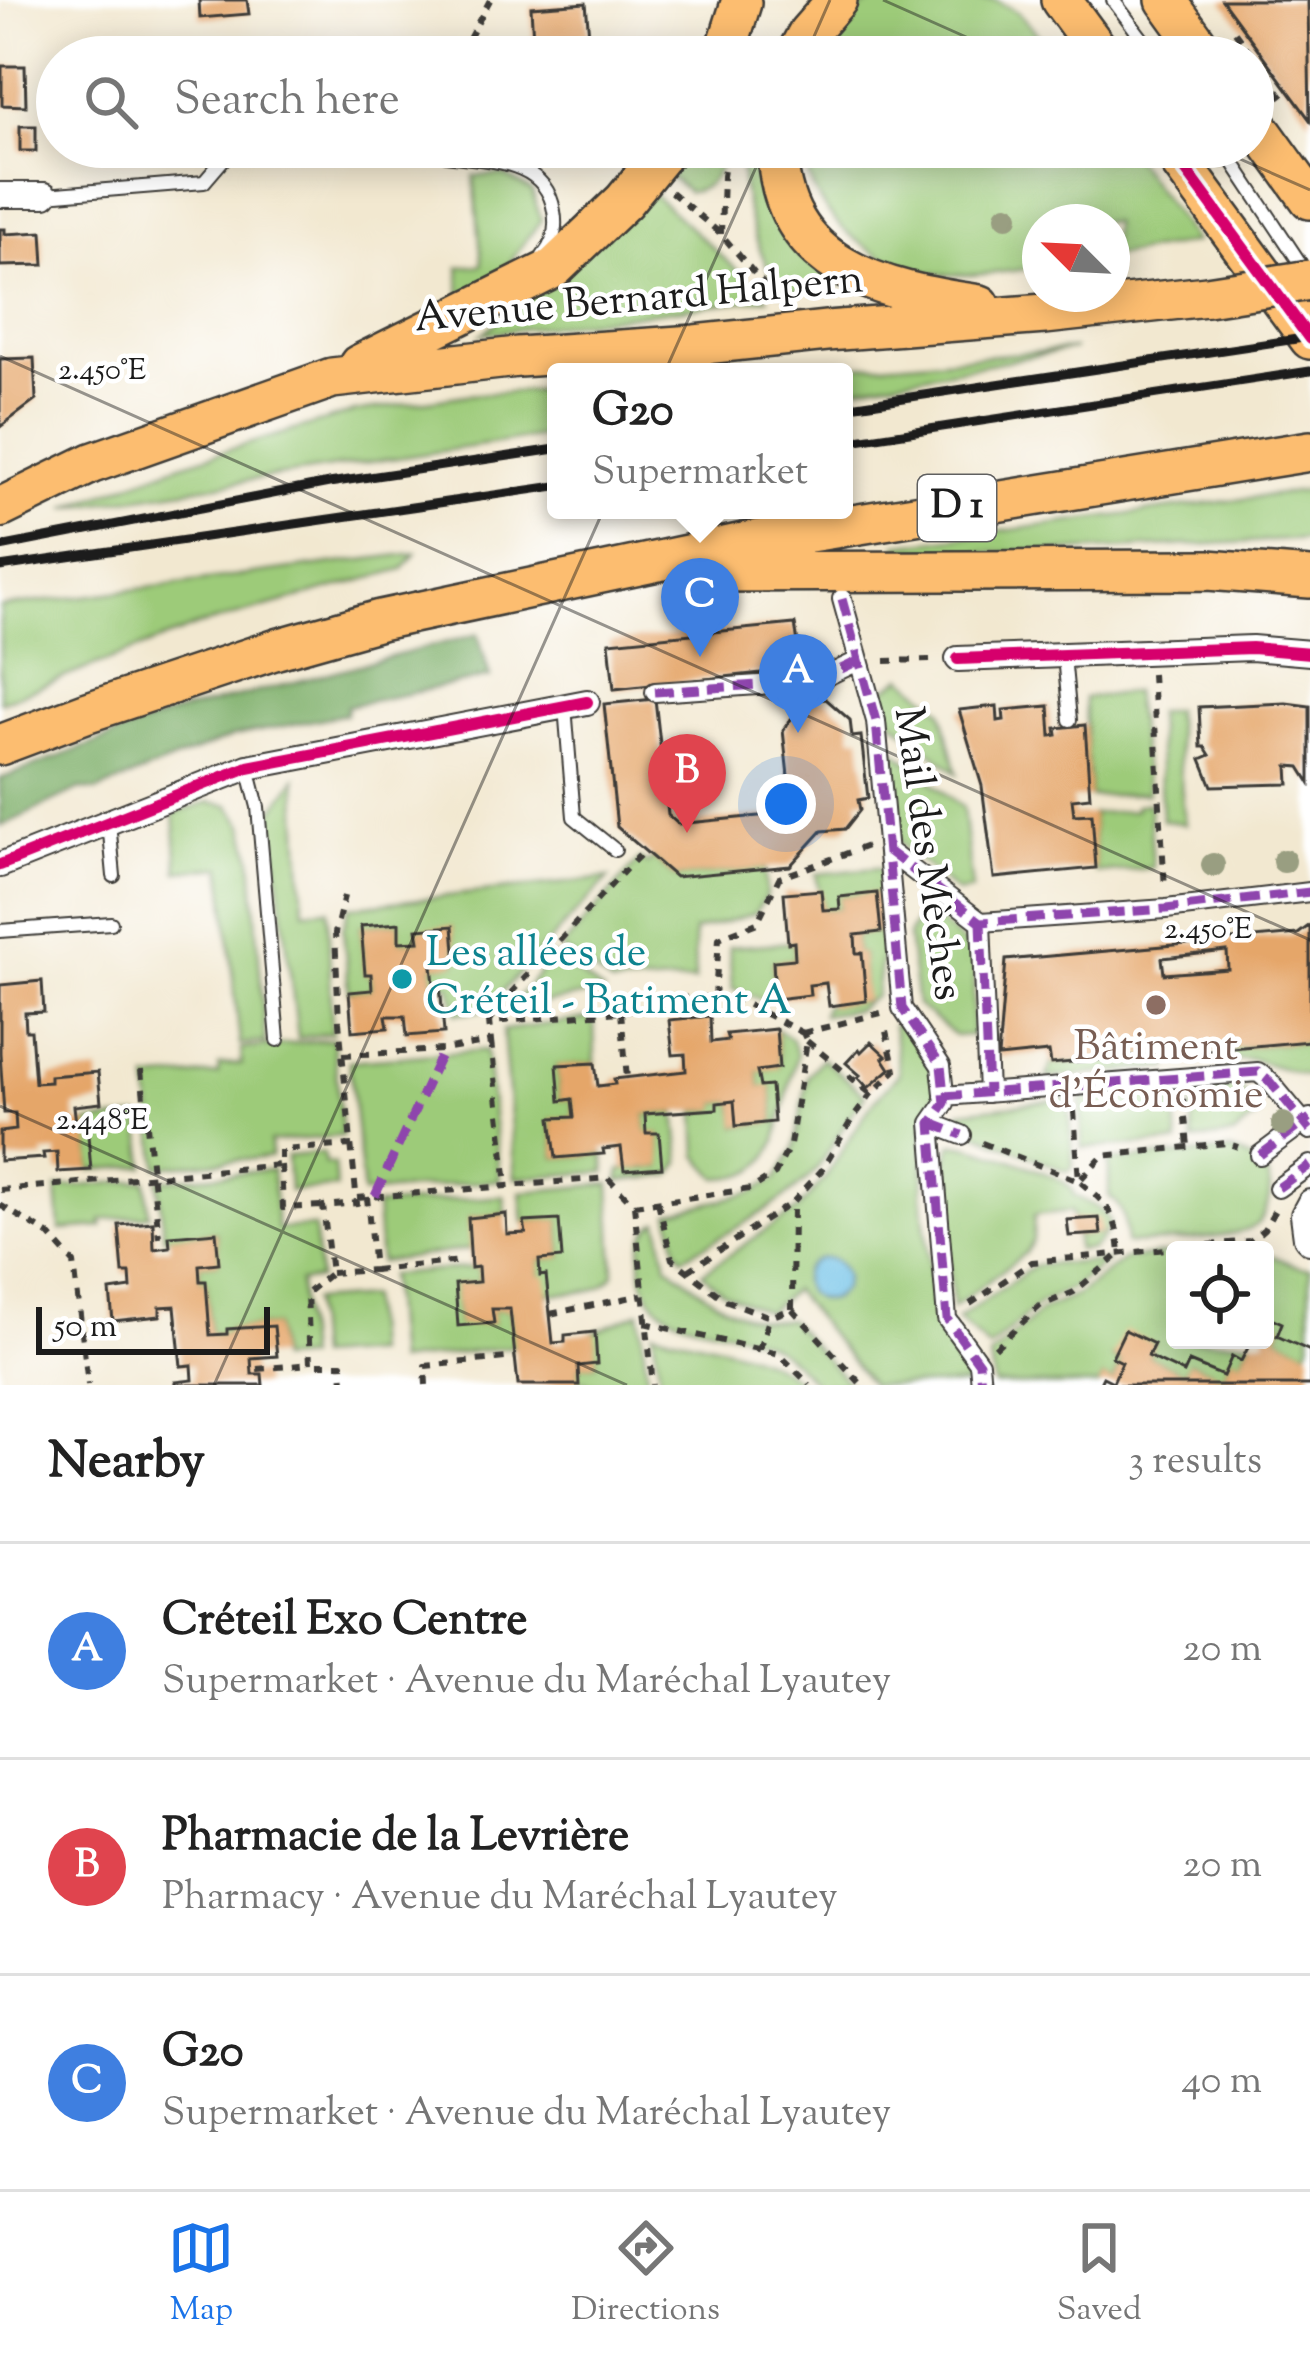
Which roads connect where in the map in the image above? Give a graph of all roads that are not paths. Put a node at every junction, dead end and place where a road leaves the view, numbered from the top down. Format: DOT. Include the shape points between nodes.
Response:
graph roads {
  1 [pos="837,0"];
  2 [pos="1061,0"];
  3 [pos="1113,0"];
  4 [pos="1166,0"];
  5 [pos="741,2"];
  6 [pos="719,36"];
  7 [pos="730,36"];
  8 [pos="806,36"];
  9 [pos="1088,36"];
  10 [pos="1140,36"];
  11 [pos="1192,36"];
  12 [pos="1274,149"];
  13 [pos="216,168"];
  14 [pos="519,168"];
  15 [pos="664,168"];
  16 [pos="778,168"];
  17 [pos="1184,168"];
  18 [pos="1237,168"];
  19 [pos="45,195"];
  20 [pos="0,196"];
  21 [pos="1310,199"];
  22 [pos="1310,279"];
  23 [pos="503,294"];
  24 [pos="1045,314"];
  25 [pos="1310,339"];
  26 [pos="332,378"];
  27 [pos="1310,452"];
  28 [pos="0,508"];
  29 [pos="1310,560"];
  30 [pos="1208,570"];
  31 [pos="606,572"];
  32 [pos="1310,578"];
  33 [pos="842,599"];
  34 [pos="1310,653"];
  35 [pos="1064,656"];
  36 [pos="958,659"];
  37 [pos="857,662"];
  38 [pos="655,692"];
  39 [pos="576,704"];
  40 [pos="1070,720"];
  41 [pos="0,745"];
  42 [pos="248,767"];
  43 [pos="109,820"];
  44 [pos="888,845"];
  45 [pos="614,850"];
  46 [pos="0,865"];
  47 [pos="114,876"];
  48 [pos="1310,892"];
  49 [pos="981,922"];
  50 [pos="111,923"];
  51 [pos="0,931"];
  52 [pos="278,1040"];
  53 [pos="988,1093"];
  54 [pos="944,1096"];
  55 [pos="932,1124"];
  56 [pos="1308,1124"];
  57 [pos="962,1136"];
  58 [pos="1260,1155"];
  59 [pos="1310,1165"];
  60 [pos="1278,1188"];
  61 [pos="1310,1202"];
  62 [pos="1310,1242"];
  63 [pos="981,1385"];
  1 -- 8 [label="main road"];
  2 -- 9 [label="main road"];
  3 -- 10 [label="lane"];
  4 -- 11 [label="main road"];
  5 -- 6 [label="street"];
  5 -- 7 [label="main road"];
  12 -- 21 [label="main road"];
  13 -- 19 [label="lane" via="204,182"];
  14 -- 23 [label="lane" via="552,195 556,225 549,250"];
  15 -- 23 [label="main road" via="554,268"];
  16 -- 24 [label="main road" via="789,209 845,270 894,288"];
  17 -- 25 [label="main road"];
  18 -- 22 [label="lane"];
  19 -- 20 [label="street"];
  22 -- 24 [label="main road, Avenue Bernard Halpern, bridge"];
  23 -- 26 [label="main road"];
  24 -- 26 [label="main road, Avenue Bernard Halpern"];
  26 -- 28 [label="main road, Avenue Bernard Halpern" via="92,464"];
  27 -- 31 [label="main road, D 1"];
  29 -- 30 [label="main road"];
  30 -- 31 [label="main road"];
  30 -- 32 [label="main road"];
  31 -- 41 [label="main road, D 1" via="277,649"];
  33 -- 37 [label="street, Mail des Mèches"];
  34 -- 35 [label="street"];
  35 -- 36 [label="street"];
  35 -- 40 [label="lane"];
  37 -- 38 [label="street" via="816,681"];
  37 -- 44 [label="street, Mail des Mèches" via="876,722"];
  39 -- 42 [label="street"];
  39 -- 45 [label="lane" via="574,817"];
  42 -- 43 [label="street"];
  42 -- 52 [label="lane"];
  43 -- 46 [label="street"];
  43 -- 47 [label="lane"];
  44 -- 49 [label="street"];
  44 -- 54 [label="street, Mail des Mèches" via="902,1008 941,1066"];
  48 -- 49 [label="street"];
  49 -- 53 [label="street"];
  50 -- 51 [label="lane"];
  53 -- 54 [label="street"];
  53 -- 56 [label="street" via="1258,1072"];
  54 -- 55 [label="street"];
  55 -- 57 [label="street"];
  55 -- 63 [label="street" via="947,1318 980,1363"];
  56 -- 58 [label="street"];
  59 -- 60 [label="street"];
  61 -- 62 [label="street" via="1303,1214"];
}
